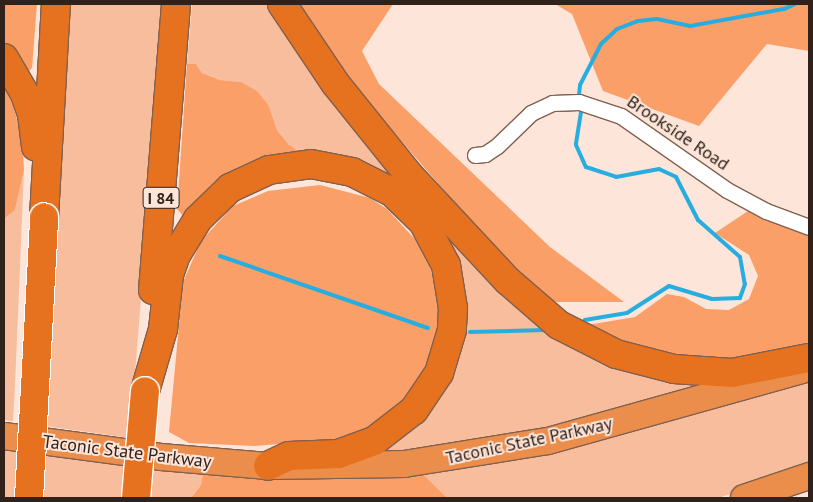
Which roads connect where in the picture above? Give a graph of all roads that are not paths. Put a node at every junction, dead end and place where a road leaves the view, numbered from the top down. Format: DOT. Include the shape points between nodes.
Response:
graph roads {
  1 [pos="56,4"];
  2 [pos="176,4"];
  3 [pos="282,4"];
  4 [pos="4,58"];
  5 [pos="476,154"];
  6 [pos="44,217"];
  7 [pos="809,227"];
  8 [pos="809,358"];
  9 [pos="809,368"];
  10 [pos="145,391"];
  11 [pos="4,436"];
  12 [pos="268,466"];
  13 [pos="809,476"];
  14 [pos="29,498"];
  15 [pos="136,498"];
  16 [pos="744,498"];
  1 -- 6 [label="highway"];
  2 -- 10 [label="highway, I 84"];
  3 -- 8 [label="highway" via="335,83 409,175 508,281 559,325 616,354 674,369 747,371"];
  4 -- 6 [label="highway" via="16,76 32,114 36,151 34,180"];
  5 -- 7 [label="street, Brookside Road" via="485,154 497,146 531,113 552,103 579,102 621,116 728,190 766,211"];
  6 -- 14 [label="highway, bridge"];
  9 -- 12 [label="highway, Taconic State Parkway" via="595,429 501,451 404,464"];
  10 -- 12 [label="highway" via="163,329 169,275 176,255 198,218 230,188 269,170 311,164 352,172 392,192 423,222 446,266 453,308 452,330 439,373 414,410 374,441 338,454 289,456"];
  10 -- 15 [label="highway, I 84, bridge"];
  11 -- 12 [label="highway, Taconic State Parkway" via="162,458"];
  13 -- 16 [label="highway"];
}
